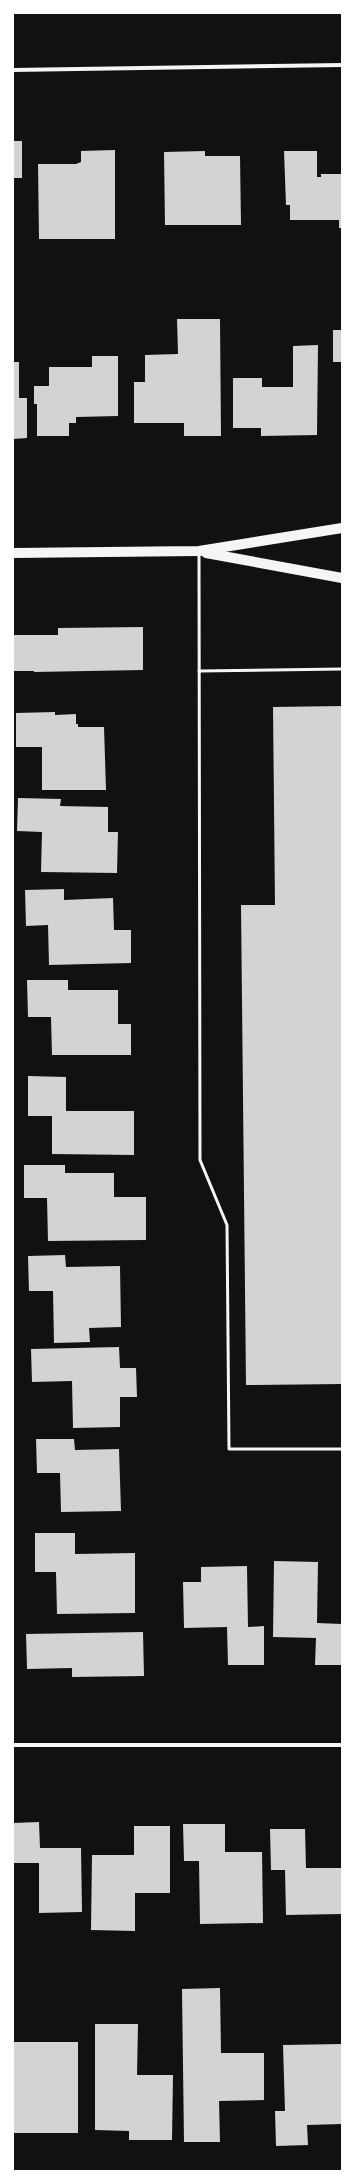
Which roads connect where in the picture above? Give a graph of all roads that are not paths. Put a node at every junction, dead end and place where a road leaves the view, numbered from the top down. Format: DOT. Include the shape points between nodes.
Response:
graph roads {
  1 [pos="342,65"];
  2 [pos="13,70"];
  3 [pos="342,528"];
  4 [pos="199,551"];
  5 [pos="13,553"];
  6 [pos="342,578"];
  7 [pos="342,669"];
  8 [pos="199,671"];
  9 [pos="342,1449"];
  10 [pos="13,1744"];
  11 [pos="342,1745"];
  1 -- 2 [label="street"];
  3 -- 4 [label="main road"];
  4 -- 5 [label="main road"];
  4 -- 6 [label="main road"];
  4 -- 8 [label="lane"];
  7 -- 8 [label="lane"];
  8 -- 9 [label="lane" via="200,1160 227,1225 230,1449"];
  10 -- 11 [label="street"];
}
